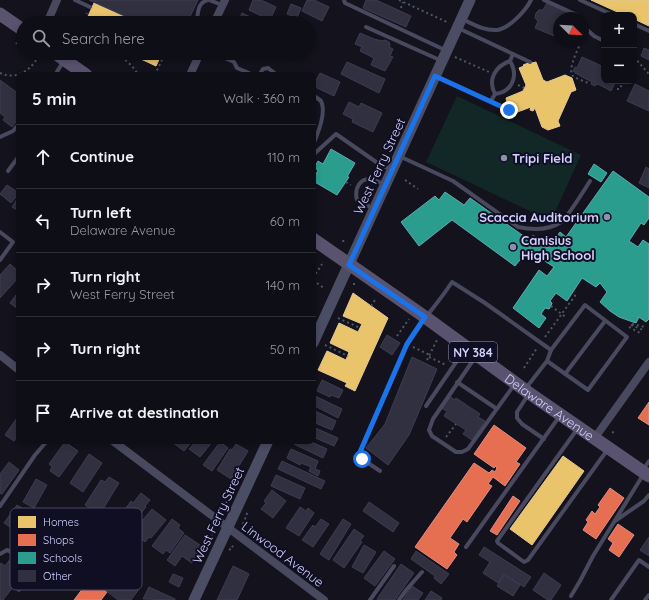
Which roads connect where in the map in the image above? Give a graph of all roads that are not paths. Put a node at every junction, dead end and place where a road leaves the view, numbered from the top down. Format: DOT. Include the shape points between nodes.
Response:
graph roads {
  1 [pos="57,0"];
  2 [pos="75,0"];
  3 [pos="209,0"];
  4 [pos="344,0"];
  5 [pos="531,0"];
  6 [pos="544,0"];
  7 [pos="580,0"];
  8 [pos="468,1"];
  9 [pos="224,3"];
  10 [pos="90,7"];
  11 [pos="570,12"];
  12 [pos="606,12"];
  13 [pos="0,14"];
  14 [pos="50,16"];
  15 [pos="197,16"];
  16 [pos="218,16"];
  17 [pos="456,23"];
  18 [pos="637,25"];
  19 [pos="366,27"];
  20 [pos="16,29"];
  21 [pos="589,31"];
  22 [pos="649,31"];
  23 [pos="601,40"];
  24 [pos="514,54"];
  25 [pos="448,56"];
  26 [pos="59,60"];
  27 [pos="65,60"];
  28 [pos="197,60"];
  29 [pos="230,60"];
  30 [pos="510,61"];
  31 [pos="530,62"];
  32 [pos="56,72"];
  33 [pos="82,72"];
  34 [pos="191,72"];
  35 [pos="247,72"];
  36 [pos="262,72"];
  37 [pos="273,72"];
  38 [pos="435,76"];
  39 [pos="495,94"];
  40 [pos="316,98"];
  41 [pos="491,102"];
  42 [pos="509,110"];
  43 [pos="16,128"];
  44 [pos="0,137"];
  45 [pos="316,137"];
  46 [pos="316,152"];
  47 [pos="399,156"];
  48 [pos="16,160"];
  49 [pos="392,170"];
  50 [pos="8,171"];
  51 [pos="590,181"];
  52 [pos="385,185"];
  53 [pos="374,210"];
  54 [pos="0,232"];
  55 [pos="316,241"];
  56 [pos="0,260"];
  57 [pos="349,265"];
  58 [pos="425,317"];
  59 [pos="605,321"];
  60 [pos="316,336"];
  61 [pos="551,350"];
  62 [pos="471,351"];
  63 [pos="0,355"];
  64 [pos="547,361"];
  65 [pos="649,362"];
  66 [pos="16,368"];
  67 [pos="565,374"];
  68 [pos="457,382"];
  69 [pos="523,389"];
  70 [pos="426,406"];
  71 [pos="497,409"];
  72 [pos="561,415"];
  73 [pos="578,428"];
  74 [pos="544,439"];
  75 [pos="594,439"];
  76 [pos="44,444"];
  77 [pos="117,444"];
  78 [pos="267,444"];
  79 [pos="608,449"];
  80 [pos="380,471"];
  81 [pos="646,471"];
  82 [pos="649,495"];
  83 [pos="0,506"];
  84 [pos="614,522"];
  85 [pos="228,528"];
  86 [pos="466,547"];
  87 [pos="10,551"];
  88 [pos="0,554"];
  89 [pos="394,566"];
  90 [pos="649,567"];
  91 [pos="422,572"];
  92 [pos="649,595"];
  93 [pos="571,596"];
  94 [pos="194,600"];
  95 [pos="324,600"];
  96 [pos="370,600"];
  97 [pos="399,600"];
  98 [pos="610,600"];
  99 [pos="645,600"];
  1 -- 14 [label="street"];
  2 -- 10 [label="lane"];
  3 -- 9 [label="lane"];
  3 -- 15 [label="lane" via="199,7"];
  4 -- 25 [label="lane" via="345,3"];
  5 -- 17 [label="lane" via="515,21 498,30"];
  6 -- 11 [label="lane"];
  7 -- 12 [label="lane"];
  8 -- 17 [label="street, West Ferry Street"];
  9 -- 16 [label="street"];
  13 -- 20 [label="main road"];
  17 -- 24 [label="lane"];
  17 -- 25 [label="street, West Ferry Street"];
  18 -- 22 [label="lane"];
  19 -- 25 [label="lane"];
  21 -- 23 [label="lane"];
  24 -- 30 [label="lane"];
  24 -- 31 [label="lane"];
  25 -- 38 [label="street, West Ferry Street"];
  26 -- 32 [label="lane"];
  27 -- 33 [label="main road"];
  28 -- 34 [label="street"];
  29 -- 35 [label="lane" via="237,68"];
  30 -- 39 [label="lane" via="500,66 494,74 492,89"];
  30 -- 39 [label="lane" via="514,69 513,83 505,91"];
  36 -- 37 [label="lane" via="268,68"];
  38 -- 41 [label="lane"];
  38 -- 47 [label="street, West Ferry Street"];
  39 -- 41 [label="lane"];
  40 -- 45 [label="lane" via="323,110"];
  41 -- 42 [label="lane"];
  43 -- 44 [label="lane"];
  46 -- 49 [label="lane" via="336,134"];
  47 -- 49 [label="street, West Ferry Street"];
  47 -- 51 [label="lane" via="454,181 518,227 529,230 544,229 561,222"];
  48 -- 50 [label="lane"];
  49 -- 52 [label="street, West Ferry Street"];
  52 -- 53 [label="street, West Ferry Street"];
  52 -- 53 [label="lane" via="372,179 364,179 356,189 357,200"];
  53 -- 57 [label="street, West Ferry Street"];
  54 -- 56 [label="lane" via="13,242"];
  55 -- 57 [label="main road, Delaware Avenue / NY 384"];
  57 -- 58 [label="main road, Delaware Avenue / NY 384"];
  57 -- 60 [label="street, West Ferry Street"];
  58 -- 61 [label="lane" via="452,282"];
  58 -- 62 [label="main road, Delaware Avenue / NY 384"];
  58 -- 80 [label="lane" via="407,344 360,455"];
  59 -- 61 [label="lane" via="585,305"];
  59 -- 67 [label="lane"];
  59 -- 67 [label="lane" via="627,337 588,390"];
  61 -- 64 [label="lane"];
  62 -- 68 [label="lane"];
  62 -- 69 [label="main road, Delaware Avenue / NY 384"];
  62 -- 70 [label="lane"];
  63 -- 66 [label="street"];
  64 -- 67 [label="lane"];
  64 -- 69 [label="lane"];
  65 -- 75 [label="street"];
  68 -- 71 [label="lane"];
  68 -- 71 [label="lane" via="433,419 429,430 432,436 450,449 462,452 468,449"];
  69 -- 71 [label="lane"];
  69 -- 72 [label="main road, Delaware Avenue / NY 384"];
  69 -- 74 [label="lane" via="516,418"];
  72 -- 73 [label="main road, Delaware Avenue / NY 384"];
  72 -- 74 [label="lane"];
  73 -- 75 [label="main road, Delaware Avenue / NY 384"];
  73 -- 79 [label="lane" via="497,541 524,562 528,560"];
  74 -- 86 [label="lane"];
  75 -- 79 [label="main road, Delaware Avenue / NY 384"];
  76 -- 83 [label="lane"];
  77 -- 85 [label="street, Linwood Avenue"];
  78 -- 85 [label="street, West Ferry Street"];
  79 -- 81 [label="main road, Delaware Avenue / NY 384"];
  81 -- 84 [label="lane"];
  82 -- 84 [label="lane"];
  84 -- 93 [label="lane"];
  85 -- 94 [label="street, West Ferry Street"];
  85 -- 95 [label="street, Linwood Avenue"];
  87 -- 88 [label="lane"];
  89 -- 96 [label="lane"];
  90 -- 98 [label="lane" via="639,560"];
  91 -- 97 [label="lane"];
  92 -- 99 [label="lane"];
}
